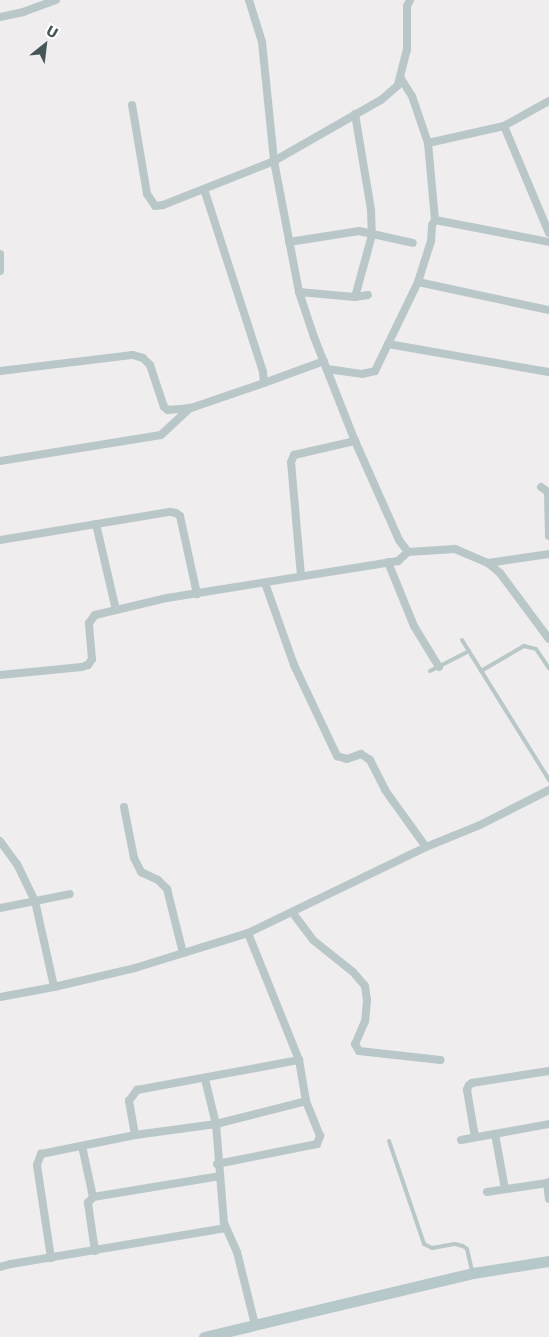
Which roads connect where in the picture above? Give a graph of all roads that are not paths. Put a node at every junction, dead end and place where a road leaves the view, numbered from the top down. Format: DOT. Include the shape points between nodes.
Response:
graph roads {
  1 [pos="56,0"];
  2 [pos="249,0"];
  3 [pos="410,0"];
  4 [pos="0,17"];
  5 [pos="400,77"];
  6 [pos="549,102"];
  7 [pos="132,105"];
  8 [pos="355,114"];
  9 [pos="504,126"];
  10 [pos="428,143"];
  11 [pos="274,161"];
  12 [pos="204,189"];
  13 [pos="435,220"];
  14 [pos="549,233"];
  15 [pos="372,235"];
  16 [pos="289,242"];
  17 [pos="549,242"];
  18 [pos="413,243"];
  19 [pos="0,254"];
  20 [pos="0,271"];
  21 [pos="418,282"];
  22 [pos="299,292"];
  23 [pos="368,295"];
  24 [pos="355,296"];
  25 [pos="549,310"];
  26 [pos="388,344"];
  27 [pos="326,365"];
  28 [pos="0,371"];
  29 [pos="549,372"];
  30 [pos="264,382"];
  31 [pos="191,408"];
  32 [pos="355,441"];
  33 [pos="0,461"];
  34 [pos="541,487"];
  35 [pos="96,524"];
  36 [pos="549,536"];
  37 [pos="0,540"];
  38 [pos="408,552"];
  39 [pos="549,554"];
  40 [pos="388,562"];
  41 [pos="488,563"];
  42 [pos="301,576"];
  43 [pos="265,583"];
  44 [pos="197,594"];
  45 [pos="116,610"];
  46 [pos="549,639"];
  47 [pos="462,640"];
  48 [pos="469,651"];
  49 [pos="439,667"];
  50 [pos="549,668"];
  51 [pos="430,670"];
  52 [pos="481,671"];
  53 [pos="0,675"];
  54 [pos="549,780"];
  55 [pos="549,790"];
  56 [pos="124,807"];
  57 [pos="0,841"];
  58 [pos="426,847"];
  59 [pos="70,894"];
  60 [pos="35,901"];
  61 [pos="0,908"];
  62 [pos="292,912"];
  63 [pos="248,933"];
  64 [pos="183,953"];
  65 [pos="54,987"];
  66 [pos="0,997"];
  67 [pos="299,1060"];
  68 [pos="441,1060"];
  69 [pos="549,1071"];
  70 [pos="205,1079"];
  71 [pos="306,1101"];
  72 [pos="216,1124"];
  73 [pos="549,1124"];
  74 [pos="495,1134"];
  75 [pos="135,1135"];
  76 [pos="475,1137"];
  77 [pos="461,1140"];
  78 [pos="389,1141"];
  79 [pos="82,1146"];
  80 [pos="217,1164"];
  81 [pos="220,1176"];
  82 [pos="548,1183"];
  83 [pos="505,1189"];
  84 [pos="487,1192"];
  85 [pos="93,1197"];
  86 [pos="549,1199"];
  87 [pos="226,1228"];
  88 [pos="95,1251"];
  89 [pos="51,1258"];
  90 [pos="549,1261"];
  91 [pos="0,1268"];
  92 [pos="473,1273"];
  93 [pos="255,1325"];
  94 [pos="204,1337"];
  1 -- 4 [label="street"];
  2 -- 11 [label="street" via="262,42"];
  3 -- 5 [label="street"];
  5 -- 8 [label="street" via="398,85 381,100"];
  5 -- 10 [label="street" via="412,96"];
  6 -- 9 [label="street"];
  7 -- 12 [label="street" via="151,202 155,206 163,205"];
  8 -- 11 [label="street"];
  8 -- 15 [label="street"];
  9 -- 10 [label="street"];
  9 -- 14 [label="street"];
  10 -- 13 [label="street"];
  11 -- 12 [label="street"];
  11 -- 16 [label="street"];
  12 -- 30 [label="street"];
  13 -- 17 [label="street"];
  13 -- 21 [label="street"];
  15 -- 16 [label="street" via="359,232"];
  15 -- 18 [label="street"];
  15 -- 24 [label="street"];
  16 -- 22 [label="street"];
  19 -- 20 [label="street"];
  21 -- 25 [label="street"];
  21 -- 26 [label="street"];
  22 -- 24 [label="street"];
  22 -- 27 [label="street"];
  23 -- 24 [label="street"];
  26 -- 27 [label="street" via="375,371 362,374"];
  26 -- 29 [label="street"];
  27 -- 30 [label="street"];
  27 -- 32 [label="street"];
  28 -- 31 [label="street" via="133,355 150,365 166,409"];
  30 -- 31 [label="street"];
  31 -- 33 [label="street" via="160,436"];
  32 -- 38 [label="street" via="398,540"];
  32 -- 42 [label="street" via="294,455 291,462"];
  34 -- 36 [label="street" via="548,492"];
  35 -- 37 [label="street"];
  35 -- 44 [label="street" via="170,512 180,516"];
  35 -- 45 [label="street"];
  38 -- 40 [label="street" via="398,560"];
  38 -- 41 [label="street" via="455,549"];
  39 -- 41 [label="street"];
  40 -- 42 [label="street"];
  40 -- 49 [label="street" via="414,626"];
  41 -- 46 [label="street" via="500,573"];
  42 -- 43 [label="street"];
  43 -- 44 [label="street"];
  43 -- 58 [label="street" via="294,665 337,756 347,759 361,754 370,760 385,790"];
  44 -- 45 [label="street"];
  45 -- 53 [label="street" via="95,615 89,623 92,659 88,664"];
  47 -- 48 [label="lane"];
  48 -- 49 [label="lane"];
  48 -- 52 [label="lane"];
  49 -- 51 [label="lane"];
  50 -- 52 [label="lane" via="536,648 524,646"];
  52 -- 54 [label="lane"];
  55 -- 58 [label="street" via="480,825"];
  56 -- 64 [label="street" via="134,858 141,872 158,880 167,889"];
  57 -- 60 [label="street" via="17,864"];
  58 -- 62 [label="street"];
  59 -- 60 [label="street"];
  60 -- 61 [label="street"];
  60 -- 65 [label="street"];
  62 -- 63 [label="street"];
  62 -- 68 [label="street" via="313,940 353,972 365,986 365,1021 354,1044 359,1051"];
  63 -- 64 [label="street"];
  63 -- 67 [label="street"];
  64 -- 65 [label="street"];
  65 -- 66 [label="street"];
  67 -- 70 [label="street"];
  67 -- 71 [label="street"];
  69 -- 76 [label="street" via="469,1085 467,1090"];
  70 -- 72 [label="street"];
  70 -- 75 [label="street" via="144,1087 133,1093 129,1100"];
  71 -- 72 [label="street"];
  71 -- 80 [label="street" via="320,1136 317,1144"];
  72 -- 75 [label="street"];
  72 -- 80 [label="street"];
  73 -- 74 [label="street"];
  74 -- 76 [label="street"];
  74 -- 83 [label="street"];
  75 -- 79 [label="street"];
  76 -- 77 [label="street"];
  78 -- 92 [label="lane" via="424,1244 432,1248 455,1244 463,1246 467,1249"];
  79 -- 85 [label="street"];
  79 -- 89 [label="street" via="41,1154 38,1158"];
  80 -- 81 [label="street"];
  81 -- 85 [label="street"];
  81 -- 87 [label="street"];
  82 -- 83 [label="street"];
  82 -- 86 [label="street"];
  83 -- 84 [label="street"];
  85 -- 88 [label="street" via="88,1203"];
  87 -- 88 [label="street"];
  87 -- 93 [label="street" via="237,1252"];
  88 -- 89 [label="street"];
  89 -- 91 [label="street"];
  90 -- 92 [label="main road"];
  92 -- 93 [label="main road"];
  93 -- 94 [label="main road"];
}
